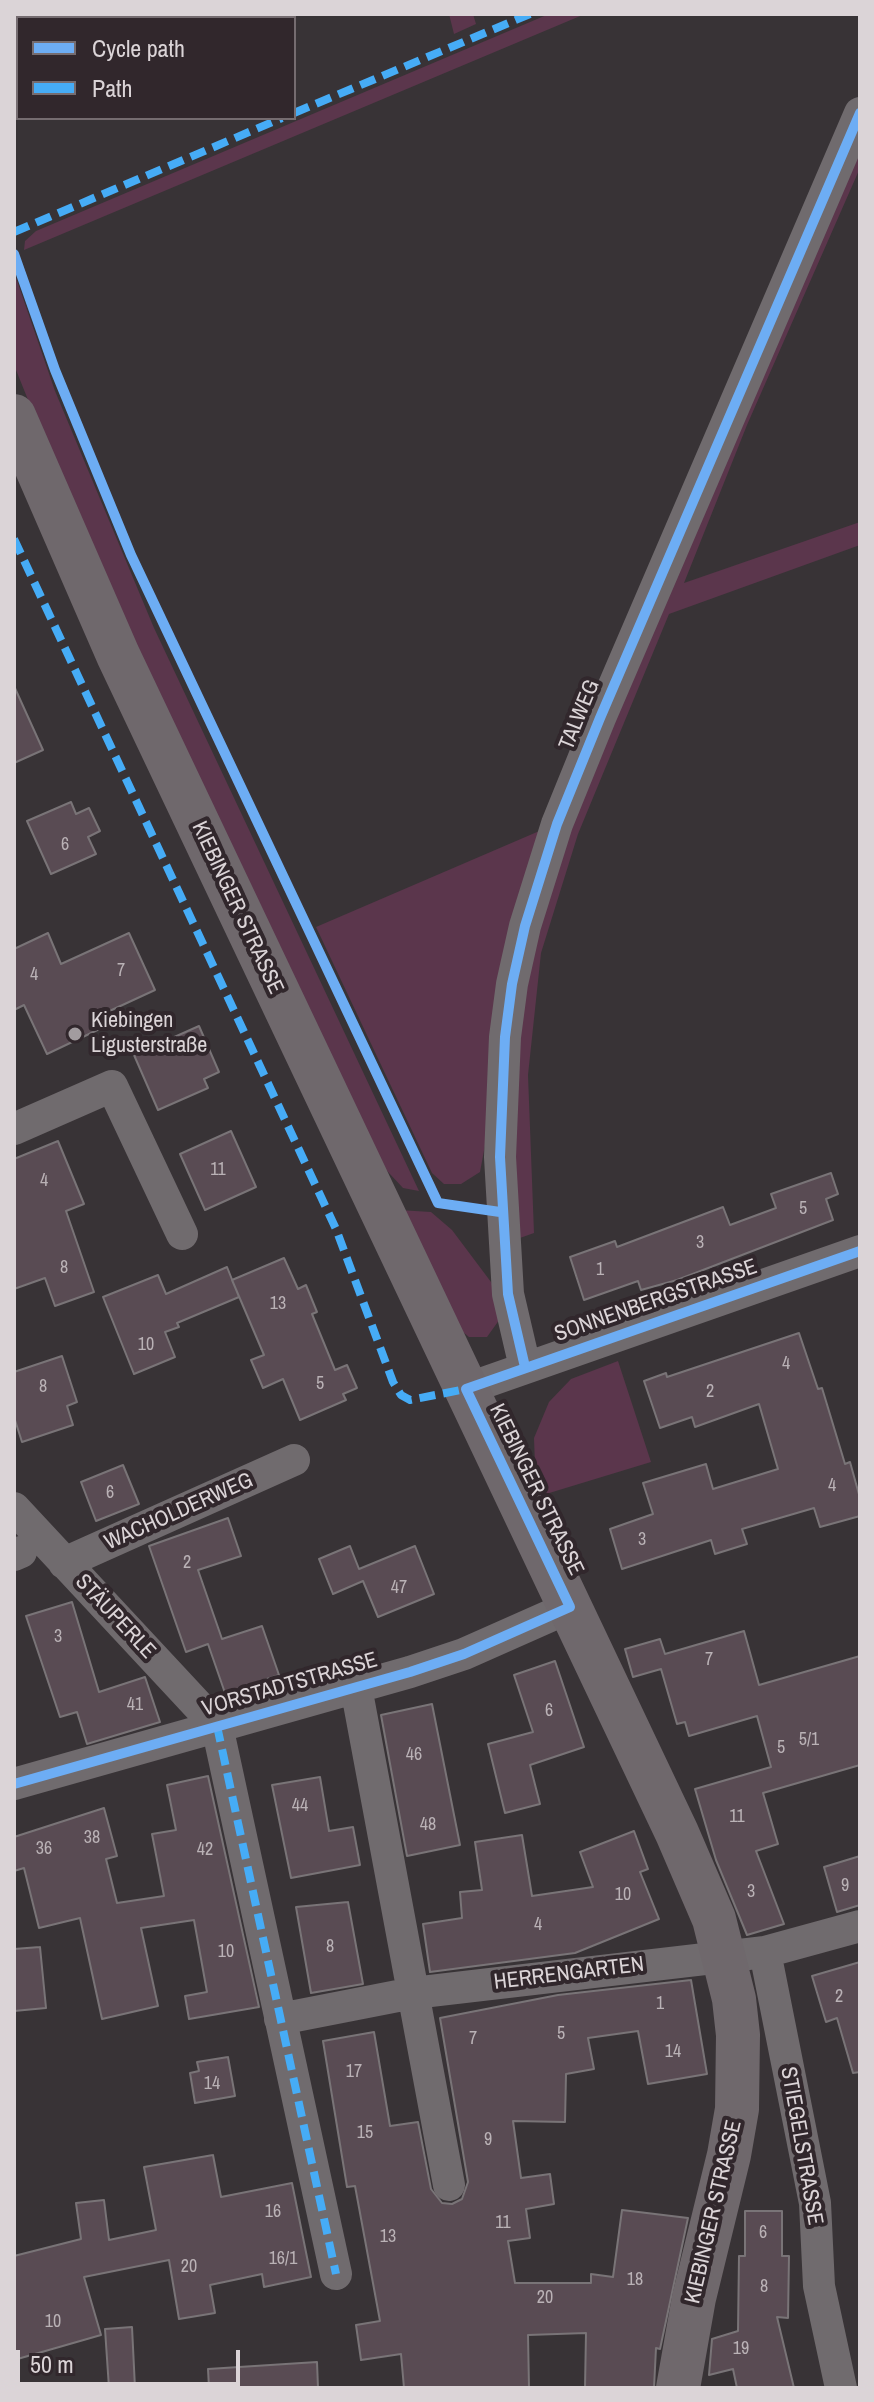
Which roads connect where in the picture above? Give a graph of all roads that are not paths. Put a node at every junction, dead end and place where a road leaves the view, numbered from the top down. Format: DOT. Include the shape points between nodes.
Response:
graph roads {
  1 [pos="860,113"];
  2 [pos="14,416"];
  3 [pos="18,1117"];
  4 [pos="182,1234"];
  5 [pos="860,1252"];
  6 [pos="525,1367"];
  7 [pos="466,1389"];
  8 [pos="294,1460"];
  9 [pos="14,1508"];
  10 [pos="64,1563"];
  11 [pos="570,1607"];
  12 [pos="356,1687"];
  13 [pos="217,1726"];
  14 [pos="14,1784"];
  15 [pos="860,1926"];
  16 [pos="744,1954"];
  17 [pos="413,1993"];
  18 [pos="280,2019"];
  19 [pos="449,2185"];
  20 [pos="336,2274"];
  21 [pos="678,2388"];
  22 [pos="841,2388"];
  1 -- 6 [label="street, TALWEG" via="606,704 557,824 525,926 505,1037 500,1157 508,1294"];
  2 -- 7 [label="street, KIEBINGER STRASSE" via="111,642"];
  3 -- 4 [label="street" via="112,1086"];
  5 -- 6 [label="street, SONNENBERGSTRASSE"];
  6 -- 7 [label="street, SONNENBERGSTRASSE"];
  7 -- 11 [label="street, KIEBINGER STRASSE"];
  8 -- 10 [label="street, WACHOLDERWEG"];
  9 -- 10 [label="street, STÄUPERLE"];
  10 -- 13 [label="street, STÄUPERLE"];
  11 -- 12 [label="street, VORSTADTSTRASSE" via="464,1654"];
  11 -- 16 [label="street, KIEBINGER STRASSE" via="700,1883"];
  12 -- 13 [label="street, VORSTADTSTRASSE"];
  12 -- 17 [label="street"];
  13 -- 14 [label="street, VORSTADTSTRASSE"];
  13 -- 18 [label="street"];
  15 -- 16 [label="street, HERRENGARTEN"];
  16 -- 17 [label="street, HERRENGARTEN"];
  16 -- 21 [label="street, KIEBINGER STRASSE" via="737,2109"];
  16 -- 22 [label="street, STIEGELSTRASSE" via="815,2203 819,2286"];
  17 -- 18 [label="street, HERRENGARTEN"];
  17 -- 19 [label="street"];
  18 -- 20 [label="street"];
}
